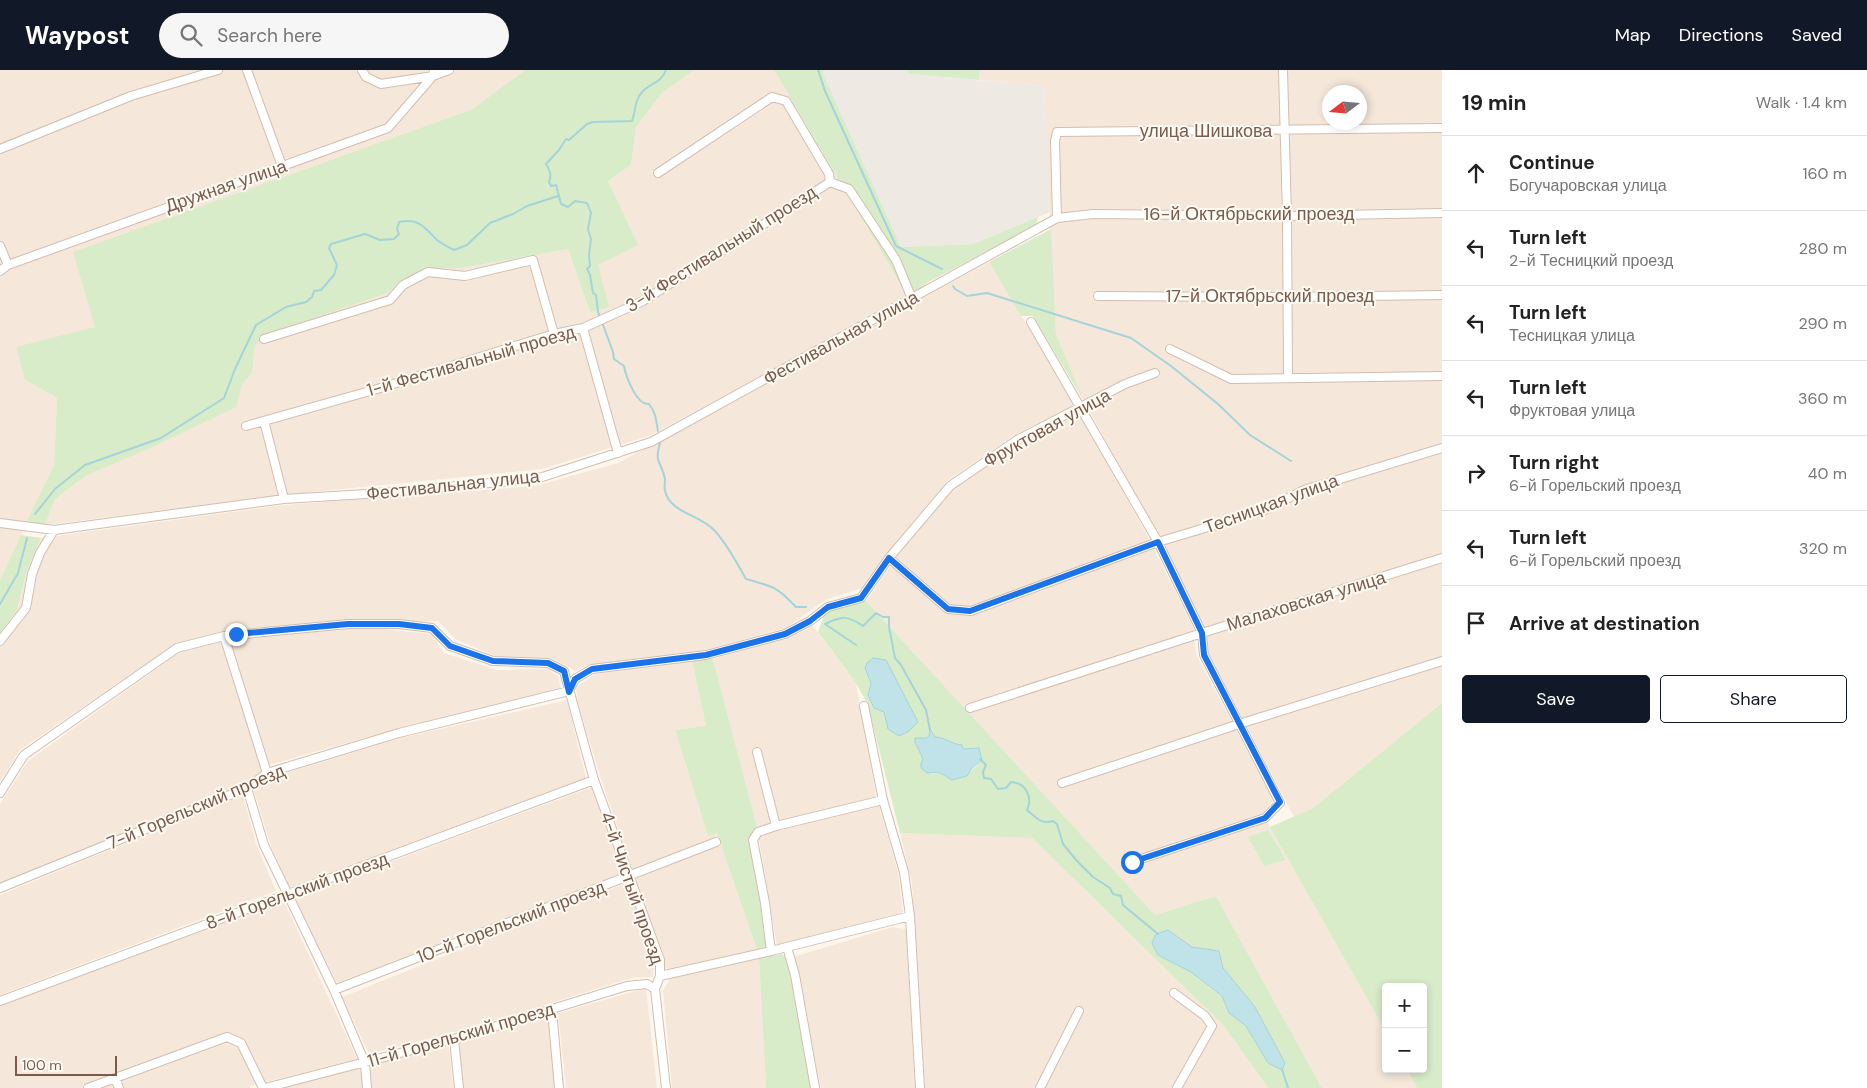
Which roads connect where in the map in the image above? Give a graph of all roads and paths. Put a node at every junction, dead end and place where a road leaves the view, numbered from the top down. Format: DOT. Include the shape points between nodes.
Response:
graph roads {
  1 [pos="218,70"];
  2 [pos="247,70"];
  3 [pos="362,70"];
  4 [pos="449,70"];
  5 [pos="1283,70"];
  6 [pos="434,73"];
  7 [pos="1442,128"];
  8 [pos="1285,130"];
  9 [pos="0,149"];
  10 [pos="282,166"];
  11 [pos="658,173"];
  12 [pos="830,182"];
  13 [pos="1442,213"];
  14 [pos="1287,216"];
  15 [pos="1057,218"];
  16 [pos="0,246"];
  17 [pos="8,265"];
  18 [pos="0,272"];
  19 [pos="1442,295"];
  20 [pos="1098,296"];
  21 [pos="1287,297"];
  22 [pos="912,299"];
  23 [pos="1031,322"];
  24 [pos="583,328"];
  25 [pos="554,334"];
  26 [pos="264,339"];
  27 [pos="1170,348"];
  28 [pos="1154,373"];
  29 [pos="1442,376"];
  30 [pos="1288,378"];
  31 [pos="1081,407"];
  32 [pos="264,421"];
  33 [pos="246,426"];
  34 [pos="1442,448"];
  35 [pos="618,453"];
  36 [pos="284,499"];
  37 [pos="0,523"];
  38 [pos="54,530"];
  39 [pos="1158,542"];
  40 [pos="889,558"];
  41 [pos="1442,558"];
  42 [pos="1202,633"];
  43 [pos="224,636"];
  44 [pos="0,641"];
  45 [pos="1442,661"];
  46 [pos="569,692"];
  47 [pos="864,706"];
  48 [pos="970,708"];
  49 [pos="1238,724"];
  50 [pos="757,752"];
  51 [pos="267,773"];
  52 [pos="594,780"];
  53 [pos="1062,783"];
  54 [pos="247,788"];
  55 [pos="0,793"];
  56 [pos="883,800"];
  57 [pos="776,826"];
  58 [pos="716,842"];
  59 [pos="1132,862"];
  60 [pos="629,876"];
  61 [pos="0,888"];
  62 [pos="288,895"];
  63 [pos="910,916"];
  64 [pos="787,947"];
  65 [pos="772,951"];
  66 [pos="660,976"];
  67 [pos="655,989"];
  68 [pos="334,990"];
  69 [pos="1174,993"];
  70 [pos="0,1001"];
  71 [pos="552,1010"];
  72 [pos="1079,1011"];
  73 [pos="454,1039"];
  74 [pos="365,1062"];
  75 [pos="115,1078"];
  76 [pos="88,1088"];
  77 [pos="119,1088"];
  78 [pos="264,1088"];
  79 [pos="367,1088"];
  80 [pos="460,1088"];
  81 [pos="559,1088"];
  82 [pos="666,1088"];
  83 [pos="814,1088"];
  84 [pos="920,1088"];
  85 [pos="1040,1088"];
  86 [pos="1177,1088"];
  1 -- 9 [label="street" via="132,96"];
  2 -- 10 [label="street"];
  3 -- 6 [label="street" via="366,77 381,84"];
  4 -- 6 [label="street"];
  5 -- 8 [label="street"];
  6 -- 10 [label="street, Дружная улица" via="388,128"];
  7 -- 8 [label="street, улица Шишкова"];
  8 -- 14 [label="street"];
  8 -- 15 [label="street, улица Шишкова" via="1057,132"];
  10 -- 17 [label="street, Дружная улица"];
  11 -- 12 [label="street" via="772,97 786,101 829,174"];
  12 -- 22 [label="street" via="849,189 896,260"];
  12 -- 24 [label="street, 3-й Фестивальный проезд" via="643,301"];
  13 -- 14 [label="street, 16-й Октябрьский проезд"];
  14 -- 15 [label="street, 16-й Октябрьский проезд" via="1093,214"];
  14 -- 21 [label="street"];
  15 -- 22 [label="street, Фестивальная улица"];
  16 -- 17 [label="street"];
  17 -- 18 [label="street, Дружная улица"];
  19 -- 21 [label="street, 17-й Октябрьский проезд"];
  20 -- 21 [label="street, 17-й Октябрьский проезд"];
  21 -- 30 [label="street"];
  22 -- 35 [label="street, Фестивальная улица" via="651,442"];
  23 -- 31 [label="street"];
  24 -- 25 [label="street, 1-й Фестивальный проезд"];
  24 -- 35 [label="street, 1-й Фестивальный проезд"];
  25 -- 26 [label="street" via="533,260 465,276 428,272 403,285 390,300"];
  25 -- 32 [label="street, 1-й Фестивальный проезд"];
  27 -- 30 [label="street" via="1231,379"];
  28 -- 31 [label="street, Фруктовая улица"];
  29 -- 30 [label="street"];
  31 -- 39 [label="street"];
  31 -- 40 [label="street, Фруктовая улица" via="1017,440 950,486"];
  32 -- 33 [label="street, 1-й Фестивальный проезд"];
  32 -- 36 [label="street"];
  34 -- 39 [label="street, Тесницкая улица" via="1304,490 1265,510"];
  35 -- 36 [label="street, Фестивальная улица" via="536,479"];
  36 -- 38 [label="street, Фестивальная улица"];
  37 -- 38 [label="street, Фестивальная улица"];
  38 -- 44 [label="street" via="32,574 26,608"];
  39 -- 40 [label="street, Тесницкая улица" via="970,611 948,609"];
  39 -- 42 [label="street"];
  40 -- 46 [label="street, Фруктовая улица" via="861,598 828,607 785,634 706,655 592,669 575,679"];
  41 -- 42 [label="street, Малаховская улица"];
  42 -- 48 [label="street, Малаховская улица"];
  42 -- 49 [label="street" via="1204,655"];
  43 -- 46 [label="street, 4-й Чистый проезд" via="348,624 432,628 450,646 493,661 548,663 564,671"];
  43 -- 51 [label="street"];
  43 -- 55 [label="street" via="177,648 24,755"];
  45 -- 49 [label="street"];
  46 -- 51 [label="street, 7-й Горельский проезд" via="399,733"];
  46 -- 52 [label="street, 4-й Чистый проезд"];
  47 -- 56 [label="street"];
  49 -- 53 [label="street"];
  49 -- 59 [label="street" via="1280,802 1265,818"];
  50 -- 57 [label="street"];
  51 -- 54 [label="street, 7-й Горельский проезд"];
  52 -- 60 [label="street, 4-й Чистый проезд"];
  52 -- 62 [label="street, 8-й Горельский проезд"];
  54 -- 61 [label="street, 7-й Горельский проезд"];
  54 -- 62 [label="street" via="264,845"];
  56 -- 57 [label="street"];
  56 -- 63 [label="street" via="904,872"];
  57 -- 65 [label="street" via="758,832 753,840"];
  58 -- 60 [label="street, 10-й Горельский проезд"];
  60 -- 66 [label="street, 4-й Чистый проезд" via="660,960"];
  60 -- 68 [label="street, 10-й Горельский проезд"];
  62 -- 68 [label="street"];
  62 -- 70 [label="street, 8-й Горельский проезд"];
  63 -- 64 [label="street"];
  63 -- 84 [label="street"];
  64 -- 65 [label="street"];
  64 -- 83 [label="street" via="795,975"];
  65 -- 66 [label="street"];
  66 -- 67 [label="street, 4-й Чистый проезд"];
  67 -- 71 [label="street, 11-й Горельский проезд" via="647,984 627,986"];
  67 -- 82 [label="street, 4-й Чистый проезд"];
  68 -- 74 [label="street"];
  69 -- 86 [label="street" via="1205,1016 1212,1026"];
  71 -- 73 [label="street, 11-й Горельский проезд"];
  71 -- 81 [label="street"];
  72 -- 85 [label="street"];
  73 -- 74 [label="street, 11-й Горельский проезд"];
  73 -- 80 [label="street"];
  74 -- 78 [label="street, 11-й Горельский проезд"];
  74 -- 79 [label="street"];
  75 -- 76 [label="street"];
  75 -- 77 [label="street"];
  75 -- 78 [label="street" via="227,1037 241,1042"];
}
